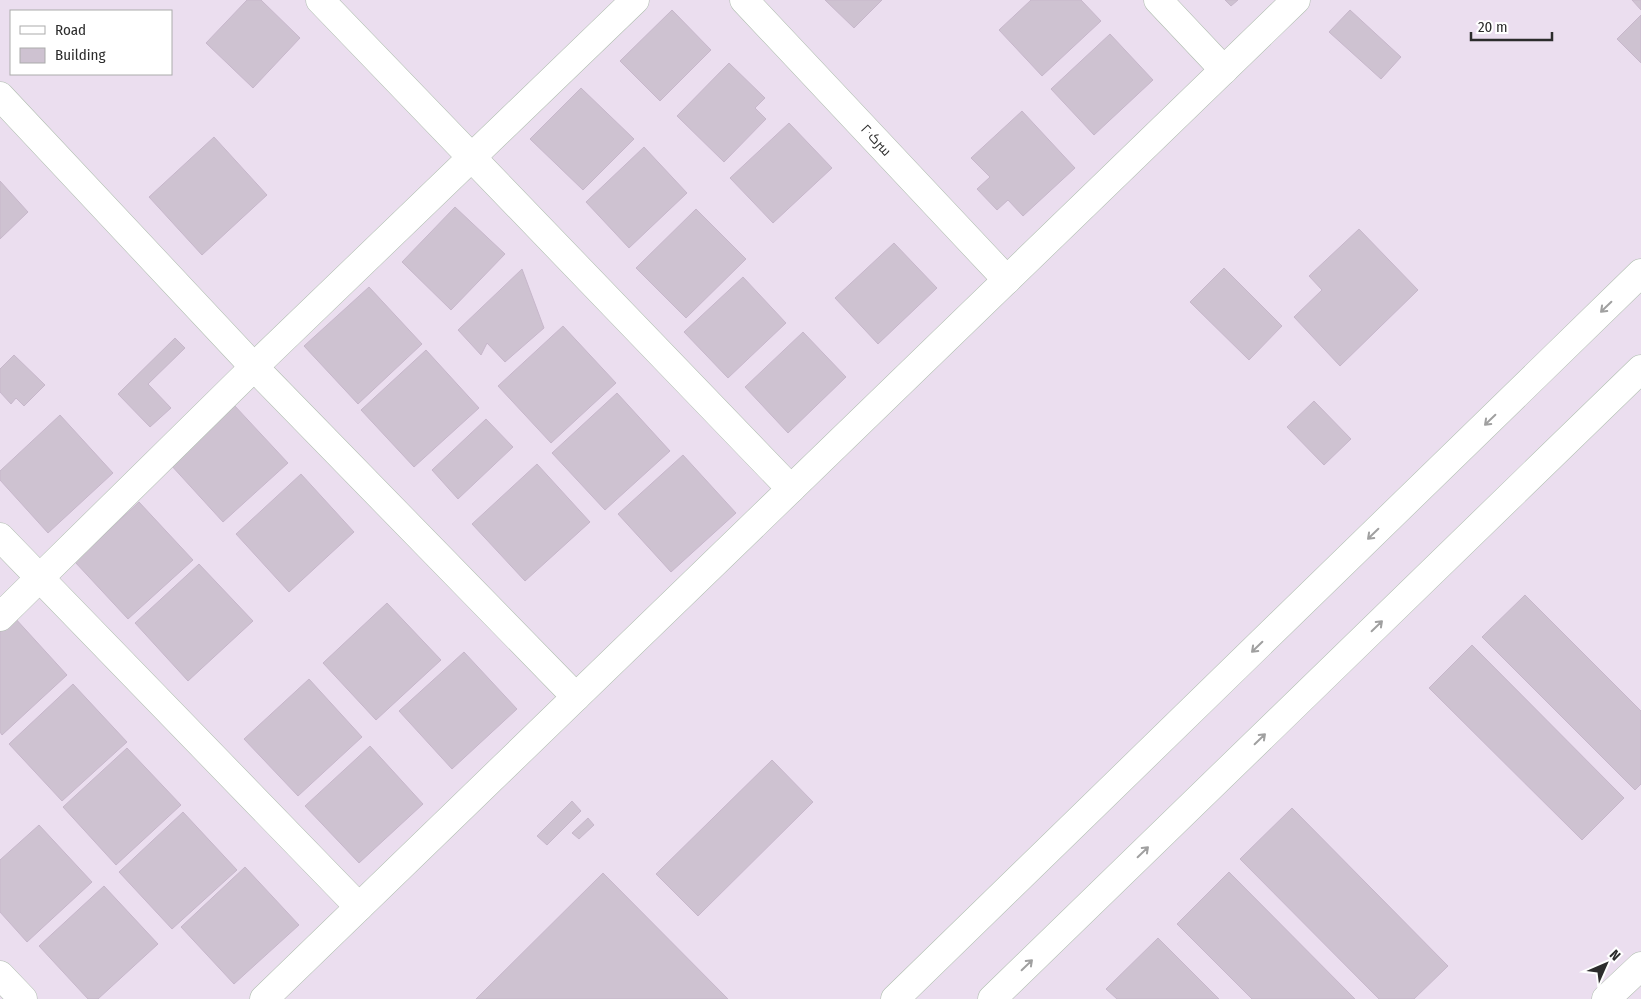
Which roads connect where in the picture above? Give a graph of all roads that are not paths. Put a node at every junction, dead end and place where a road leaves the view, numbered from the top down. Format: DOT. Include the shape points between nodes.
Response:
graph roads {
  1 [pos="320,0"];
  2 [pos="635,0"];
  3 [pos="744,0"];
  4 [pos="1158,0"];
  5 [pos="1296,0"];
  6 [pos="1224,70"];
  7 [pos="0,96"];
  8 [pos="471,157"];
  9 [pos="1641,273"];
  10 [pos="1007,280"];
  11 [pos="254,367"];
  12 [pos="1641,369"];
  13 [pos="791,489"];
  14 [pos="0,537"];
  15 [pos="40,578"];
  16 [pos="0,617"];
  17 [pos="576,697"];
  18 [pos="359,907"];
  19 [pos="1641,966"];
  20 [pos="0,975"];
  21 [pos="274,996"];
  22 [pos="23,999"];
  23 [pos="894,999"];
  24 [pos="992,999"];
  25 [pos="1606,999"];
  1 -- 8 [label="street"];
  2 -- 8 [label="street"];
  3 -- 10 [label="street, سرک۲۰"];
  4 -- 6 [label="street"];
  5 -- 6 [label="street"];
  6 -- 10 [label="street"];
  7 -- 11 [label="street"];
  8 -- 11 [label="street"];
  8 -- 13 [label="street"];
  9 -- 23 [label="street, one-way"];
  10 -- 13 [label="street"];
  11 -- 15 [label="street"];
  11 -- 17 [label="street"];
  24 -- 12 [label="street, one-way"];
  13 -- 17 [label="street"];
  14 -- 15 [label="street"];
  15 -- 16 [label="street"];
  15 -- 18 [label="street"];
  17 -- 18 [label="street"];
  18 -- 21 [label="street"];
  19 -- 25 [label="street"];
  20 -- 22 [label="street"];
}
